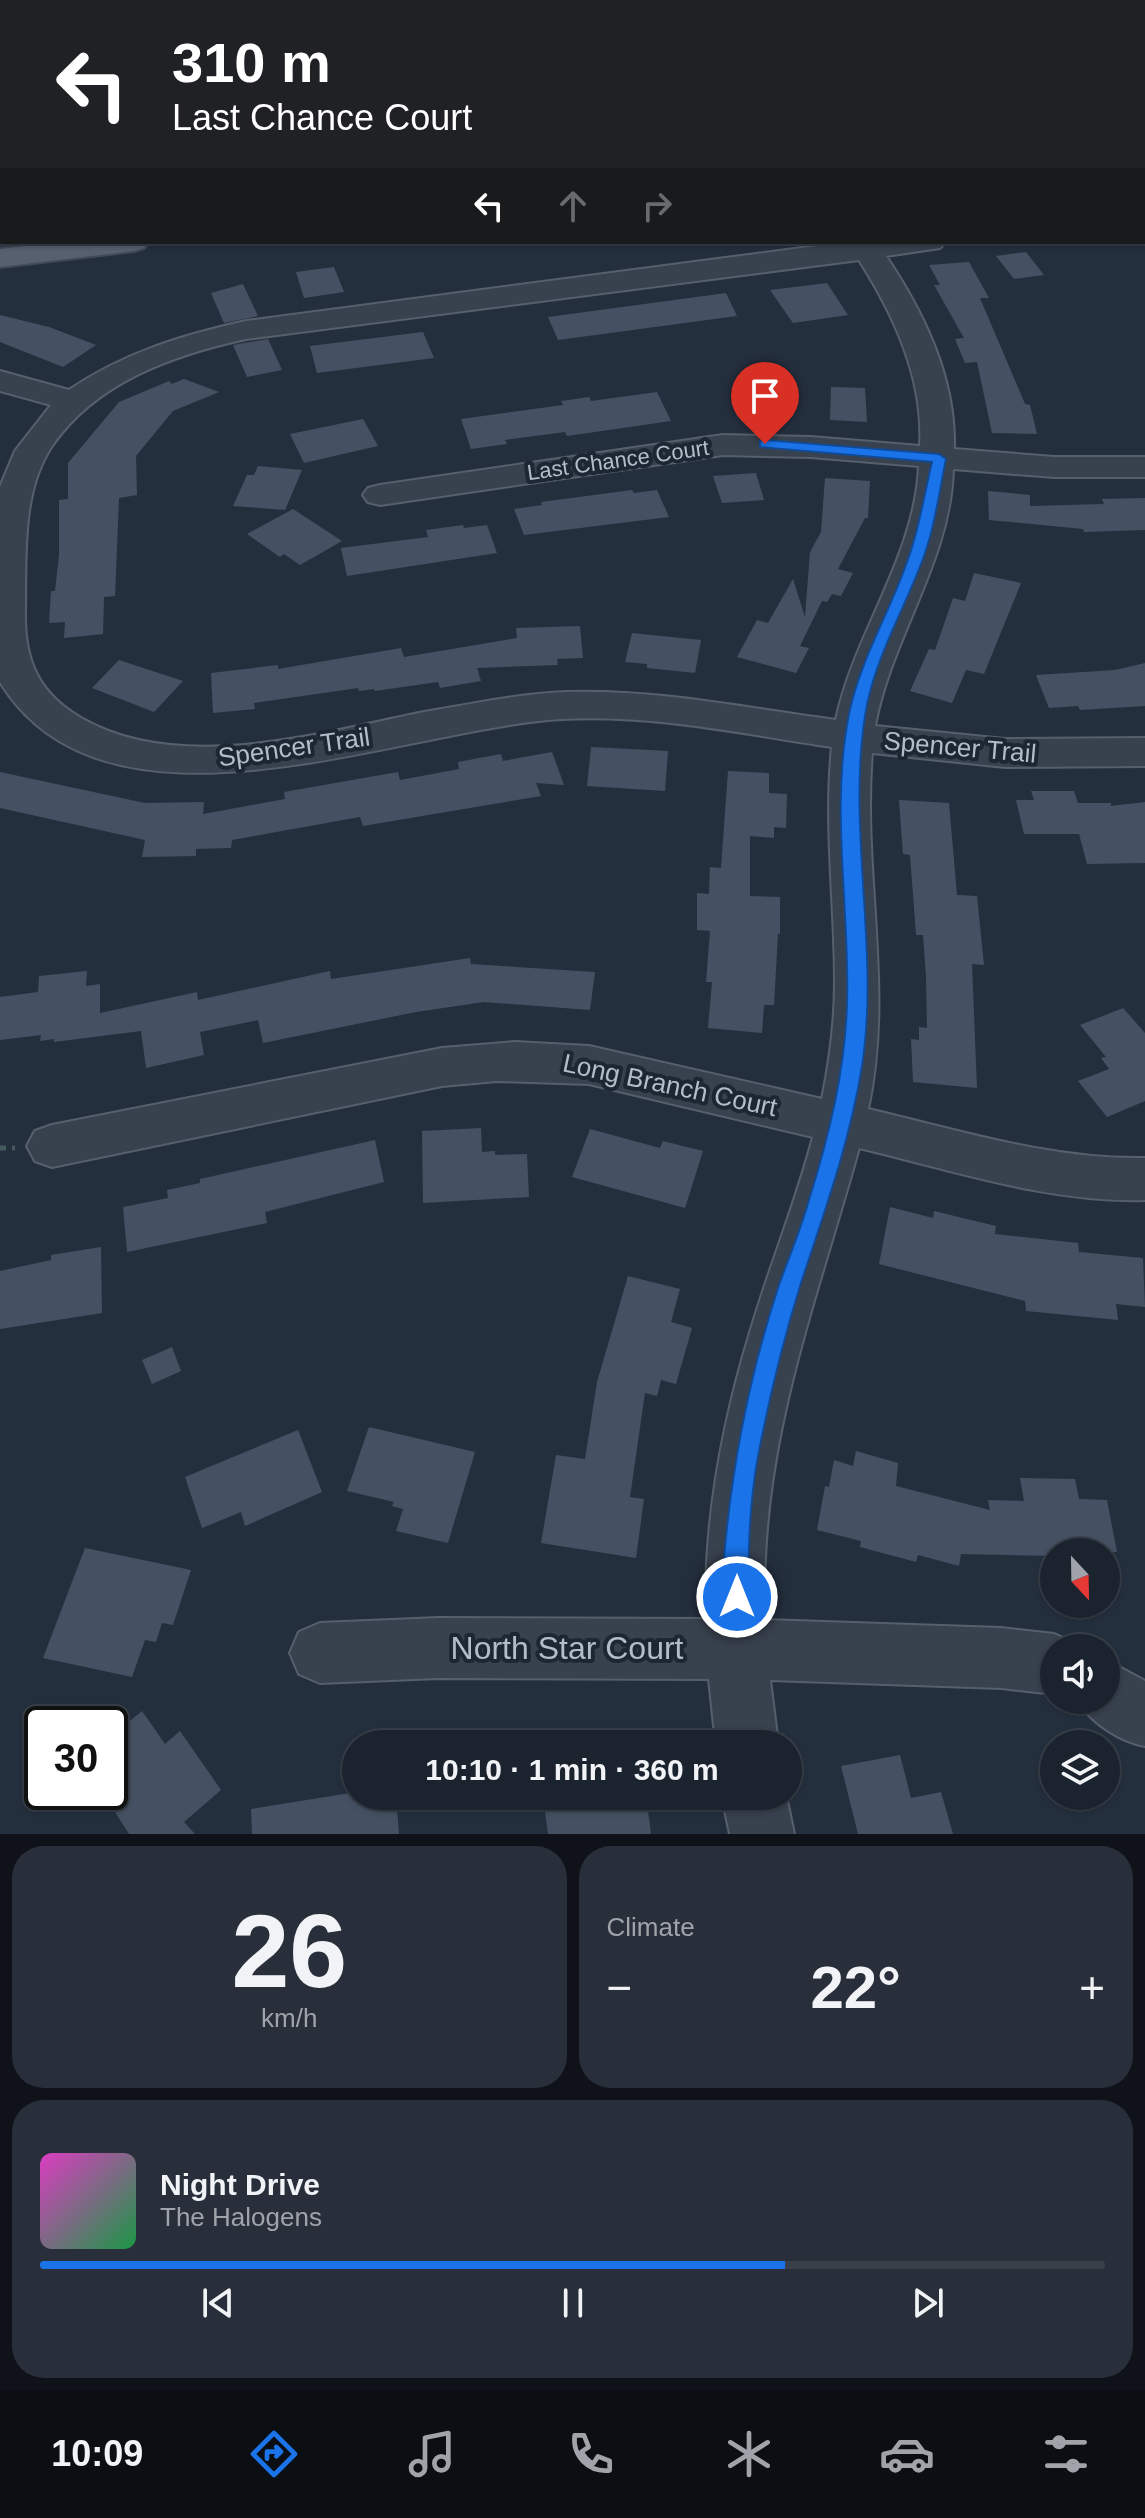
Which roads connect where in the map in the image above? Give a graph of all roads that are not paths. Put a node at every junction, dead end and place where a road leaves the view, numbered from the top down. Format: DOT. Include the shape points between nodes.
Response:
graph roads {
  1 [pos="117,244"];
  2 [pos="898,244"];
  3 [pos="865,246"];
  4 [pos="0,258"];
  5 [pos="0,381"];
  6 [pos="73,401"];
  7 [pos="939,459"];
  8 [pos="1145,467"];
  9 [pos="380,495"];
  10 [pos="853,736"];
  11 [pos="1145,752"];
  12 [pos="841,1122"];
  13 [pos="52,1146"];
  14 [pos="1145,1179"];
  15 [pos="736,1649"];
  16 [pos="320,1653"];
  17 [pos="1040,1662"];
  18 [pos="745,1730"];
  19 [pos="757,1810"];
  20 [pos="762,1834"];
  1 -- 4 [label="main road"];
  2 -- 3 [label="street, Spencer Trail"];
  3 -- 6 [label="street, Spencer Trail" via="246,330 161,354"];
  3 -- 7 [label="street" via="921,342 934,398"];
  5 -- 6 [label="street"];
  6 -- 10 [label="street, Spencer Trail" via="34,443 14,499 7,648 25,692 65,727 96,741 163,758 232,759 528,710 611,705"];
  7 -- 8 [label="street, Last Chance Court"];
  7 -- 9 [label="street, Last Chance Court" via="723,445"];
  7 -- 10 [label="street" via="915,561 875,650"];
  10 -- 11 [label="street, Spencer Trail" via="1011,755"];
  10 -- 12 [label="street" via="857,1004 853,1064"];
  12 -- 13 [label="street, Long Branch Court" via="589,1065 497,1060"];
  12 -- 14 [label="street, Long Branch Court" via="1061,1174"];
  12 -- 15 [label="street" via="789,1287 746,1459 737,1545"];
  15 -- 16 [label="street, North Star Court"];
  15 -- 17 [label="street, North Star Court"];
  15 -- 18 [label="street"];
  19 -- 20 [label="street"];
}
